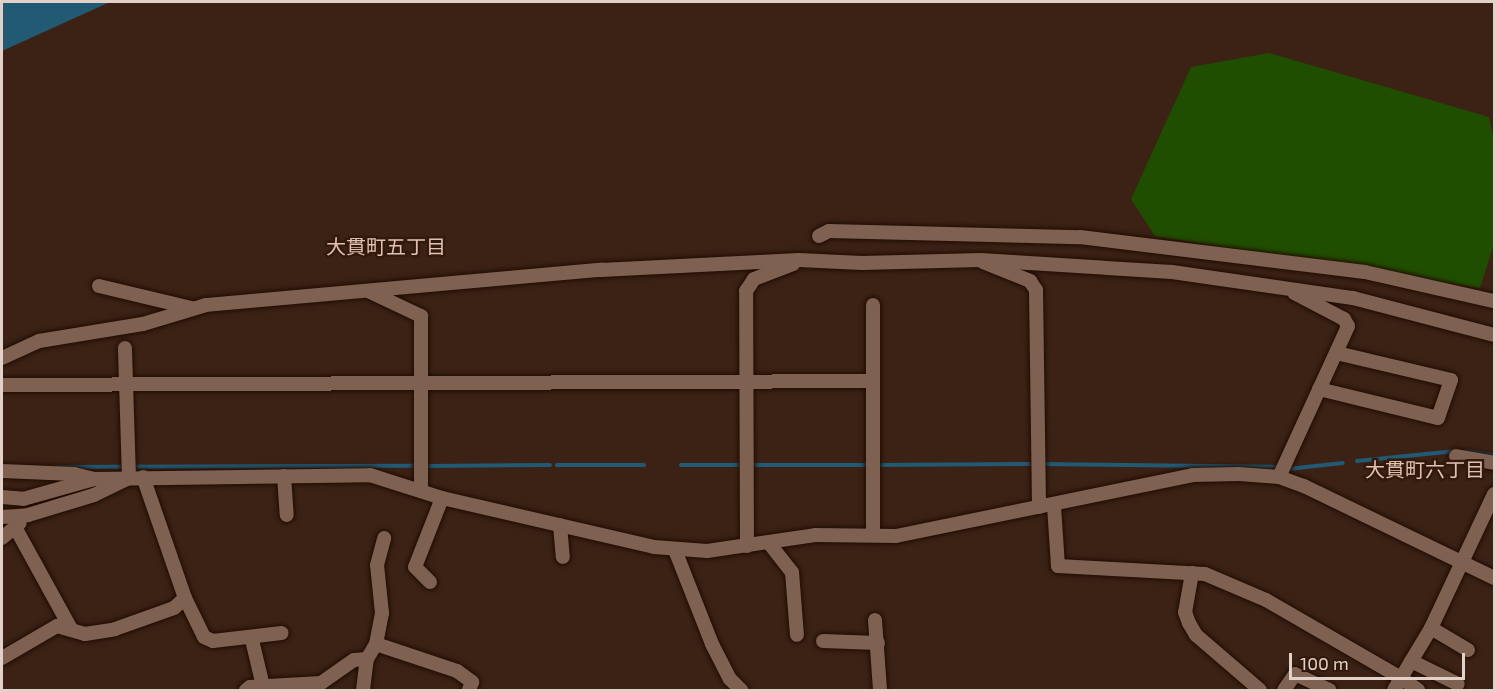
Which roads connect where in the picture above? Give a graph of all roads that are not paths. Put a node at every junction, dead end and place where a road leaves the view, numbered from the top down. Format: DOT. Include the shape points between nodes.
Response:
graph roads {
  1 [pos="819,236"];
  2 [pos="799,260"];
  3 [pos="981,260"];
  4 [pos="99,286"];
  5 [pos="1284,287"];
  6 [pos="366,290"];
  7 [pos="1494,301"];
  8 [pos="873,305"];
  9 [pos="200,307"];
  10 [pos="1494,335"];
  11 [pos="125,348"];
  12 [pos="1337,353"];
  13 [pos="2,358"];
  14 [pos="423,381"];
  15 [pos="872,381"];
  16 [pos="746,382"];
  17 [pos="126,384"];
  18 [pos="2,385"];
  19 [pos="1319,389"];
  20 [pos="1456,456"];
  21 [pos="1494,463"];
  22 [pos="2,471"];
  23 [pos="284,476"];
  24 [pos="136,477"];
  25 [pos="1279,477"];
  26 [pos="94,479"];
  27 [pos="421,491"];
  28 [pos="1494,494"];
  29 [pos="2,497"];
  30 [pos="442,498"];
  31 [pos="1054,506"];
  32 [pos="1039,507"];
  33 [pos="28,515"];
  34 [pos="287,515"];
  35 [pos="2,517"];
  36 [pos="560,525"];
  37 [pos="15,527"];
  38 [pos="873,536"];
  39 [pos="2,538"];
  40 [pos="384,538"];
  41 [pos="769,543"];
  42 [pos="747,546"];
  43 [pos="675,550"];
  44 [pos="563,557"];
  45 [pos="1461,561"];
  46 [pos="1192,573"];
  47 [pos="1494,578"];
  48 [pos="430,582"];
  49 [pos="185,598"];
  50 [pos="875,620"];
  51 [pos="1431,628"];
  52 [pos="71,629"];
  53 [pos="282,633"];
  54 [pos="797,635"];
  55 [pos="252,640"];
  56 [pos="823,641"];
  57 [pos="878,643"];
  58 [pos="376,644"];
  59 [pos="1468,650"];
  60 [pos="2,658"];
  61 [pos="367,659"];
  62 [pos="1411,661"];
  63 [pos="1397,684"];
  64 [pos="1458,684"];
  65 [pos="263,686"];
  66 [pos="320,687"];
  67 [pos="246,690"];
  68 [pos="363,690"];
  69 [pos="469,690"];
  70 [pos="741,690"];
  71 [pos="880,690"];
  72 [pos="1260,690"];
  73 [pos="1284,690"];
  74 [pos="1330,690"];
  75 [pos="1418,690"];
  1 -- 7 [label="street" via="829,231 1080,237 1365,272"];
  2 -- 3 [label="street"];
  2 -- 6 [label="street" via="601,270"];
  2 -- 16 [label="street" via="749,283 744,306"];
  3 -- 5 [label="street" via="1110,266"];
  3 -- 32 [label="street" via="987,266 1030,281 1036,290"];
  4 -- 9 [label="street"];
  5 -- 10 [label="street" via="1408,310"];
  5 -- 12 [label="street" via="1344,319 1348,326"];
  6 -- 9 [label="street"];
  6 -- 14 [label="street" via="421,316"];
  8 -- 15 [label="street"];
  9 -- 13 [label="street" via="143,324 39,341"];
  11 -- 17 [label="street"];
  12 -- 19 [label="street"];
  12 -- 19 [label="street" via="1451,380 1438,418"];
  14 -- 16 [label="street"];
  14 -- 17 [label="street"];
  14 -- 27 [label="street"];
  15 -- 16 [label="street"];
  15 -- 38 [label="street"];
  16 -- 42 [label="street"];
  17 -- 18 [label="street"];
  17 -- 24 [label="street"];
  19 -- 25 [label="street"];
  20 -- 21 [label="street"];
  22 -- 26 [label="street" via="74,474"];
  23 -- 24 [label="street"];
  23 -- 27 [label="street" via="370,475"];
  23 -- 34 [label="street"];
  24 -- 26 [label="street"];
  24 -- 33 [label="street" via="94,495"];
  24 -- 49 [label="street"];
  25 -- 31 [label="street" via="1193,475"];
  25 -- 45 [label="street" via="1342,502"];
  26 -- 29 [label="street" via="23,499"];
  27 -- 30 [label="street"];
  28 -- 45 [label="street"];
  30 -- 36 [label="street"];
  30 -- 48 [label="street" via="415,567"];
  31 -- 32 [label="street"];
  31 -- 46 [label="street" via="1058,566"];
  32 -- 38 [label="street" via="896,536"];
  33 -- 35 [label="street"];
  33 -- 37 [label="street"];
  36 -- 43 [label="street"];
  36 -- 44 [label="street"];
  37 -- 39 [label="street"];
  37 -- 52 [label="street"];
  38 -- 41 [label="street" via="815,535"];
  40 -- 58 [label="street" via="377,565 382,604"];
  41 -- 42 [label="street"];
  41 -- 54 [label="street" via="792,572"];
  42 -- 43 [label="street"];
  43 -- 70 [label="street" via="712,644 730,679"];
  45 -- 47 [label="street"];
  45 -- 51 [label="street"];
  46 -- 63 [label="street" via="1205,574 1266,600"];
  46 -- 72 [label="street" via="1185,612 1189,623 1197,635"];
  49 -- 52 [label="street" via="174,608 115,629 85,633"];
  49 -- 55 [label="street" via="204,637 213,641"];
  50 -- 57 [label="street"];
  51 -- 59 [label="street"];
  51 -- 62 [label="street"];
  52 -- 60 [label="street" via="50,629"];
  53 -- 55 [label="street"];
  55 -- 65 [label="street"];
  56 -- 57 [label="street"];
  57 -- 71 [label="street"];
  58 -- 61 [label="street"];
  58 -- 69 [label="street" via="457,671 472,682"];
  61 -- 66 [label="street" via="354,660"];
  61 -- 68 [label="street"];
  62 -- 63 [label="street"];
  62 -- 64 [label="street"];
  63 -- 75 [label="street"];
  65 -- 66 [label="street"];
  65 -- 67 [label="street"];
  73 -- 74 [label="street" via="1295,674"];
}
